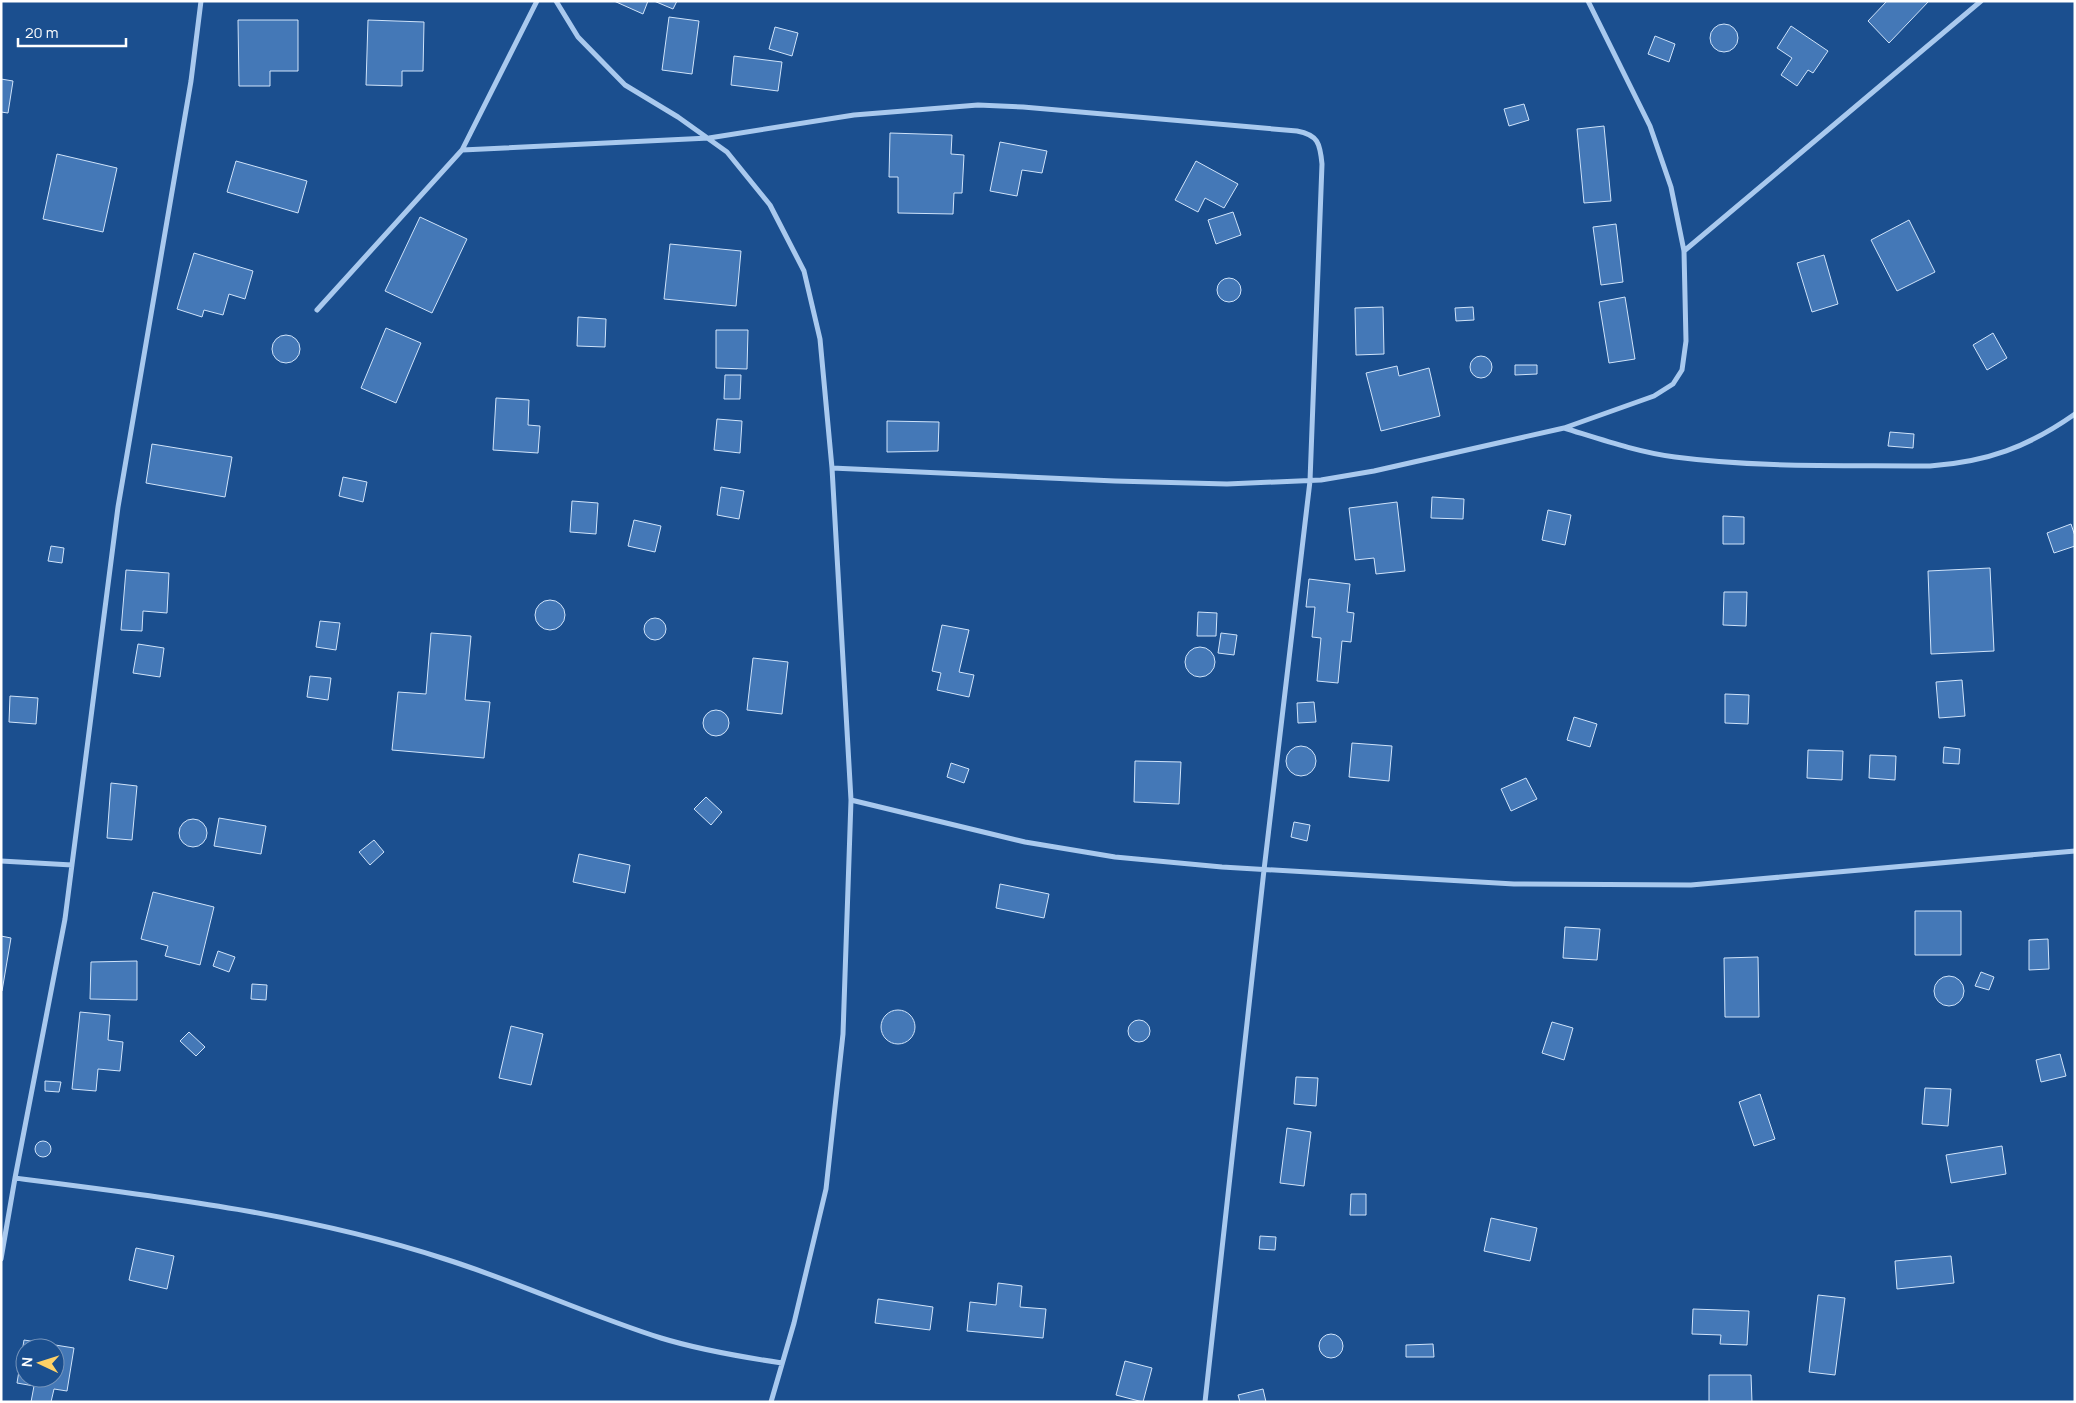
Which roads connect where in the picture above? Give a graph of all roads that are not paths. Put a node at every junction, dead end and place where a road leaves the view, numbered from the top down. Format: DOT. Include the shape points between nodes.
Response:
graph roads {
  1 [pos="202,1"];
  2 [pos="537,1"];
  3 [pos="556,1"];
  4 [pos="1588,1"];
  5 [pos="1981,1"];
  6 [pos="709,138"];
  7 [pos="462,150"];
  8 [pos="1684,251"];
  9 [pos="317,310"];
  10 [pos="2075,414"];
  11 [pos="1564,428"];
  12 [pos="832,468"];
  13 [pos="1310,481"];
  14 [pos="851,800"];
  15 [pos="2075,851"];
  16 [pos="1,862"];
  17 [pos="72,865"];
  18 [pos="1264,870"];
  19 [pos="15,1178"];
  20 [pos="1,1259"];
  21 [pos="782,1363"];
  22 [pos="771,1402"];
  23 [pos="1205,1402"];
  1 -- 17 [label="street" via="118,507"];
  2 -- 7 [label="street"];
  3 -- 6 [label="street" via="578,37 625,84"];
  4 -- 8 [label="street" via="1650,126 1671,188"];
  5 -- 8 [label="street"];
  6 -- 7 [label="street"];
  6 -- 12 [label="street" via="727,152 770,205 804,271 820,338"];
  6 -- 13 [label="street" via="854,115 978,105 1310,134 1319,145 1322,164"];
  7 -- 9 [label="street"];
  8 -- 11 [label="street" via="1686,341 1682,370 1673,384 1654,396"];
  10 -- 11 [label="street" via="2019,447 1987,458 1930,466 1756,464 1674,457"];
  11 -- 13 [label="street" via="1374,471"];
  12 -- 13 [label="street" via="1227,484"];
  12 -- 14 [label="street"];
  13 -- 18 [label="street"];
  14 -- 18 [label="street" via="1025,842 1115,857"];
  14 -- 21 [label="street" via="843,1034 826,1189"];
  15 -- 18 [label="street" via="1691,885 1514,884"];
  16 -- 17 [label="street"];
  17 -- 19 [label="street" via="65,919"];
  18 -- 23 [label="street"];
  19 -- 20 [label="street"];
  19 -- 21 [label="street" via="227,1209 368,1237 445,1259 662,1339 744,1358"];
  21 -- 22 [label="street"];
}
